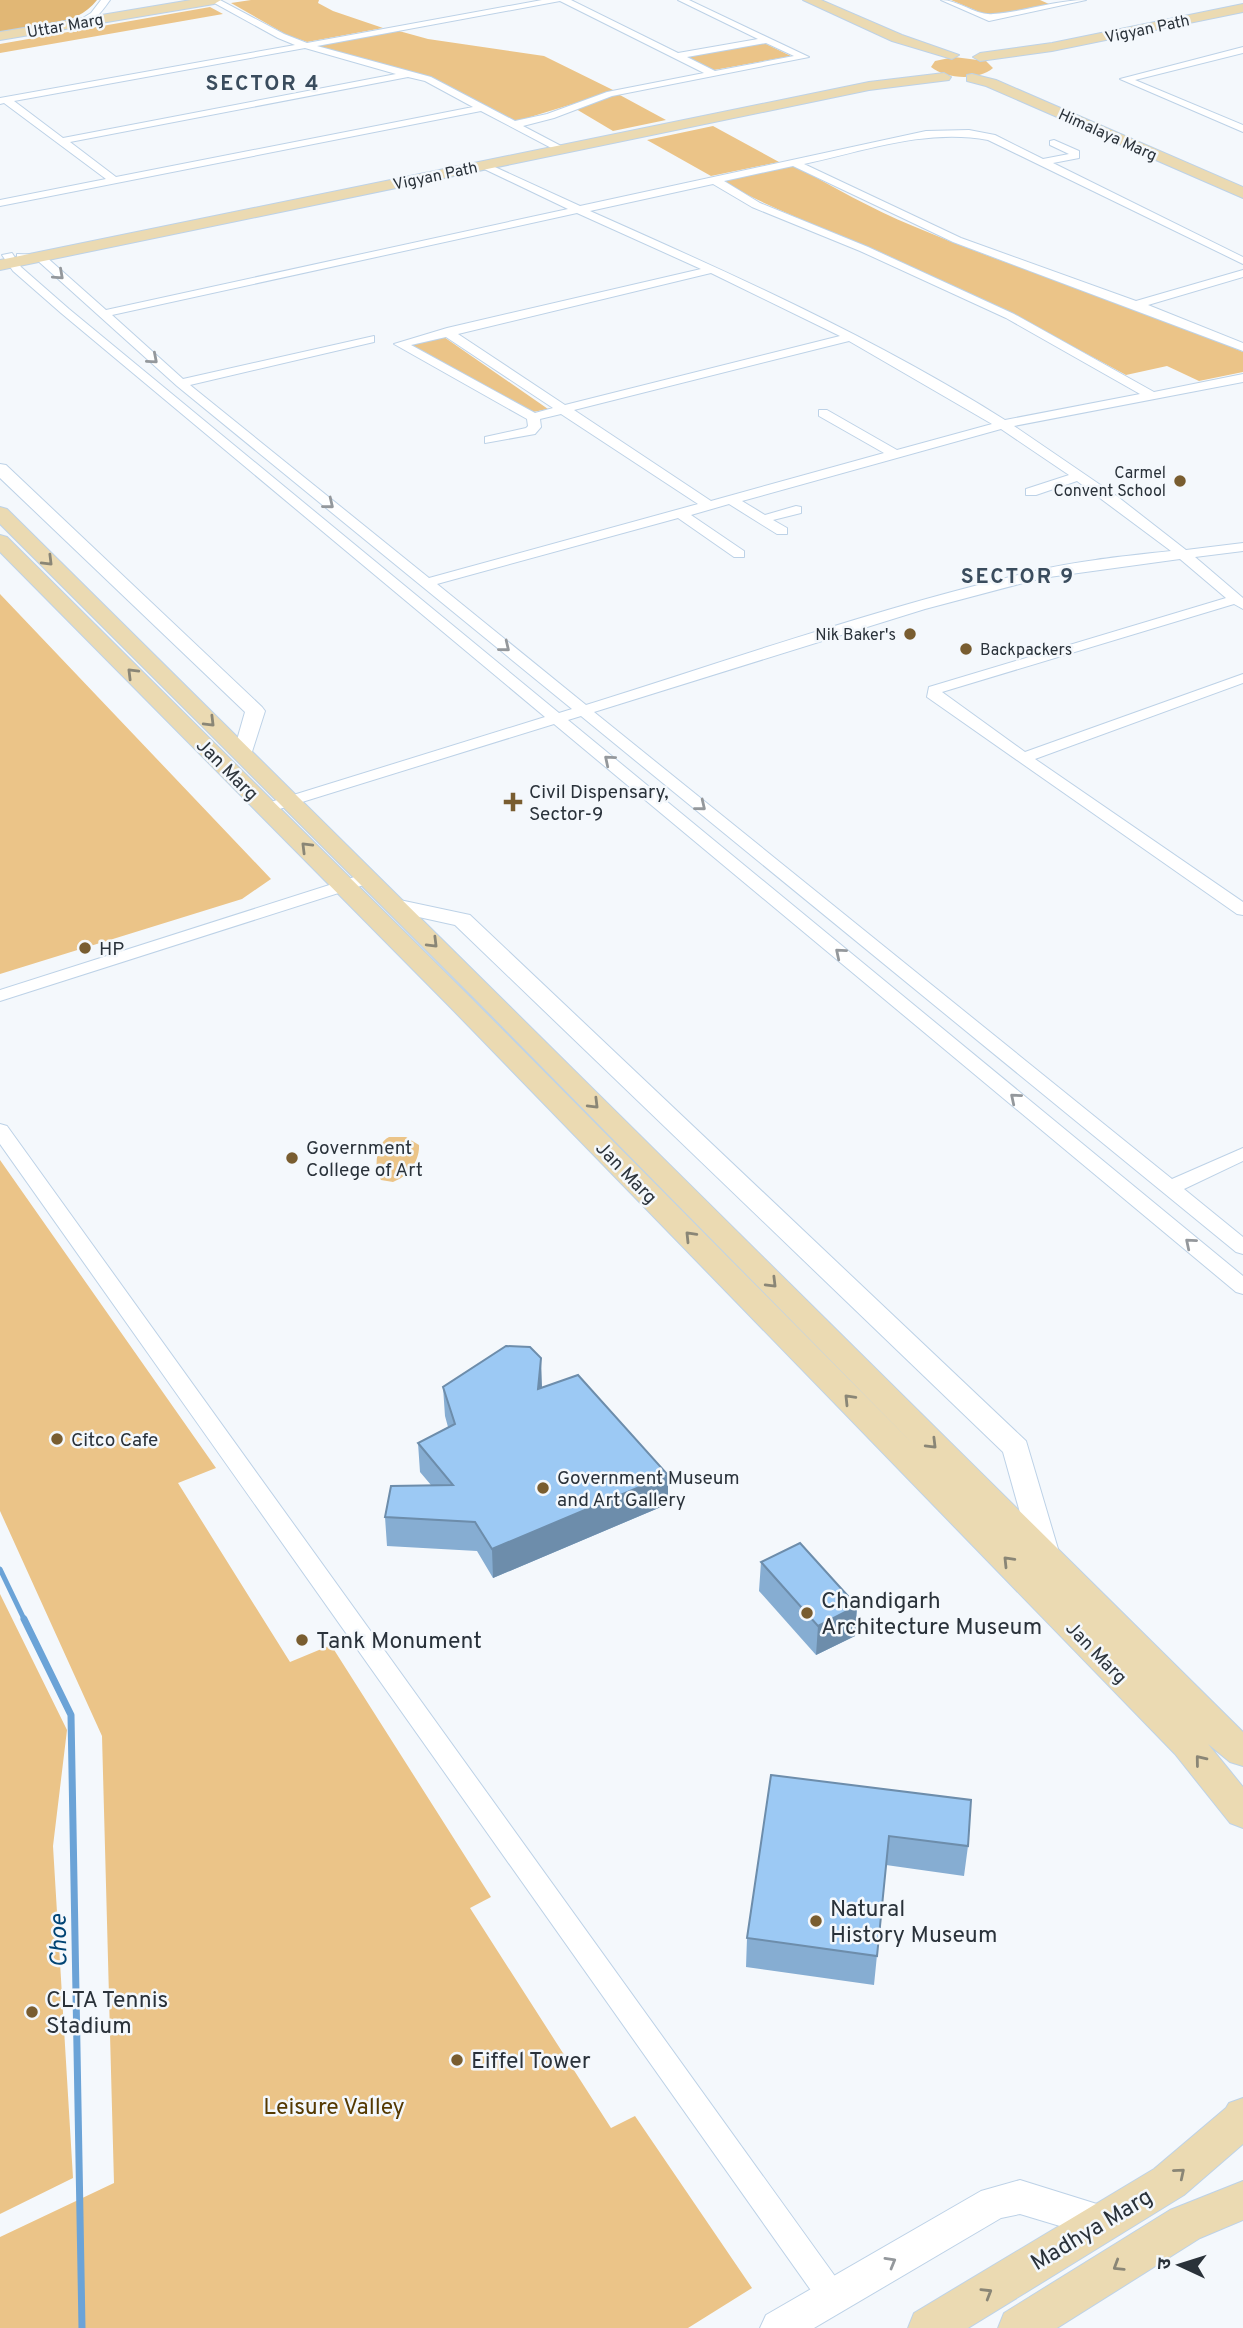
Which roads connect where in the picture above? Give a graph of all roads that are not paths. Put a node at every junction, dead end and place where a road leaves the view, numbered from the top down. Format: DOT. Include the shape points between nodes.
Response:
graph roads {
  1 [pos="106,0"];
  2 [pos="213,0"];
  3 [pos="557,0"];
  4 [pos="564,0"];
  5 [pos="682,0"];
  6 [pos="810,0"];
  7 [pos="945,0"];
  8 [pos="1047,0"];
  9 [pos="1082,0"];
  10 [pos="1059,5"];
  11 [pos="1243,8"];
  12 [pos="81,23"];
  13 [pos="0,36"];
  14 [pos="897,38"];
  15 [pos="768,40"];
  16 [pos="307,46"];
  17 [pos="1052,47"];
  18 [pos="1243,50"];
  19 [pos="952,55"];
  20 [pos="678,56"];
  21 [pos="980,57"];
  22 [pos="925,65"];
  23 [pos="996,68"];
  24 [pos="1168,68"];
  25 [pos="410,74"];
  26 [pos="713,74"];
  27 [pos="944,76"];
  28 [pos="972,78"];
  29 [pos="869,86"];
  30 [pos="1160,94"];
  31 [pos="3,101"];
  32 [pos="482,108"];
  33 [pos="513,125"];
  34 [pos="1243,129"];
  35 [pos="61,141"];
  36 [pos="559,149"];
  37 [pos="1015,149"];
  38 [pos="1043,162"];
  39 [pos="795,163"];
  40 [pos="484,165"];
  41 [pos="714,180"];
  42 [pos="115,181"];
  43 [pos="1243,186"];
  44 [pos="1243,193"];
  45 [pos="0,203"];
  46 [pos="576,211"];
  47 [pos="40,257"];
  48 [pos="5,259"];
  49 [pos="1243,261"];
  50 [pos="711,270"];
  51 [pos="1243,273"];
  52 [pos="1137,305"];
  53 [pos="102,314"];
  54 [pos="447,332"];
  55 [pos="849,337"];
  56 [pos="370,339"];
  57 [pos="1243,347"];
  58 [pos="1243,378"];
  59 [pos="181,383"];
  60 [pos="1151,395"];
  61 [pos="565,410"];
  62 [pos="823,413"];
  63 [pos="533,417"];
  64 [pos="1006,424"];
  65 [pos="835,428"];
  66 [pos="489,440"];
  67 [pos="889,456"];
  68 [pos="0,468"];
  69 [pos="1078,476"];
  70 [pos="1031,492"];
  71 [pos="737,498"];
  72 [pos="709,506"];
  73 [pos="796,510"];
  74 [pos="0,513"];
  75 [pos="681,513"];
  76 [pos="771,516"];
  77 [pos="0,541"];
  78 [pos="1243,547"];
  79 [pos="739,554"];
  80 [pos="1186,554"];
  81 [pos="427,583"];
  82 [pos="1240,602"];
  83 [pos="1243,677"];
  84 [pos="585,712"];
  85 [pos="559,720"];
  86 [pos="243,754"];
  87 [pos="1024,758"];
  88 [pos="290,801"];
  89 [pos="267,808"];
  90 [pos="356,881"];
  91 [pos="395,905"];
  92 [pos="1243,910"];
  93 [pos="0,996"];
  94 [pos="0,1130"];
  95 [pos="1243,1154"];
  96 [pos="1170,1188"];
  97 [pos="1243,1247"];
  98 [pos="1243,1287"];
  99 [pos="1047,1559"];
  100 [pos="1243,1752"];
  101 [pos="1243,1813"];
  102 [pos="1243,2116"];
  103 [pos="1243,2200"];
  104 [pos="1103,2222"];
  105 [pos="832,2296"];
  106 [pos="779,2328"];
  107 [pos="929,2328"];
  108 [pos="1019,2328"];
  1 -- 12 [label="street"];
  2 -- 12 [label="main road, Uttar Marg"];
  2 -- 16 [label="street"];
  3 -- 16 [label="street"];
  4 -- 20 [label="street"];
  5 -- 15 [label="street"];
  6 -- 14 [label="main road"];
  7 -- 10 [label="street" via="989,18"];
  8 -- 10 [label="street"];
  9 -- 10 [label="street"];
  11 -- 17 [label="main road, Vigyan Path"];
  12 -- 13 [label="main road, Uttar Marg"];
  14 -- 19 [label="main road"];
  14 -- 22 [label="main road" via="921,53"];
  15 -- 20 [label="street"];
  15 -- 26 [label="street" via="804,57"];
  16 -- 25 [label="street"];
  16 -- 31 [label="street"];
  17 -- 21 [label="main road, Vigyan Path"];
  17 -- 23 [label="main road, Vigyan Path"];
  18 -- 24 [label="street"];
  19 -- 21 [label="main road"];
  19 -- 22 [label="main road, Vigyan Path"];
  20 -- 26 [label="street"];
  21 -- 23 [label="main road, Himalaya Marg"];
  22 -- 27 [label="main road"];
  22 -- 29 [label="main road, Vigyan Path"];
  23 -- 28 [label="main road, Vigyan Path"];
  23 -- 43 [label="main road, Himalaya Marg" via="1001,80"];
  24 -- 30 [label="street"];
  24 -- 30 [label="street" via="1125,79"];
  25 -- 32 [label="street"];
  25 -- 35 [label="street"];
  26 -- 33 [label="street" via="610,94"];
  27 -- 28 [label="main road"];
  27 -- 29 [label="main road, Vigyan Path"];
  28 -- 44 [label="main road, Himalaya Marg"];
  29 -- 36 [label="main road, Vigyan Path"];
  30 -- 34 [label="street"];
  31 -- 35 [label="street"];
  32 -- 33 [label="street"];
  32 -- 42 [label="street"];
  33 -- 36 [label="street"];
  35 -- 42 [label="street"];
  36 -- 40 [label="main road, Vigyan Path"];
  37 -- 38 [label="street"];
  37 -- 38 [label="street" via="1050,143 1075,156"];
  37 -- 39 [label="street" via="990,137 937,133"];
  38 -- 49 [label="street"];
  39 -- 41 [label="street"];
  39 -- 52 [label="street" via="926,227"];
  40 -- 46 [label="street"];
  40 -- 47 [label="main road, Vigyan Path"];
  41 -- 46 [label="street"];
  41 -- 60 [label="street" via="756,205 1010,316"];
  42 -- 45 [label="street"];
  46 -- 50 [label="street"];
  46 -- 53 [label="street"];
  47 -- 48 [label="main road, Vigyan Path"];
  47 -- 53 [label="street, one-way"];
  48 -- 85 [label="street"];
  50 -- 54 [label="street"];
  50 -- 55 [label="street"];
  51 -- 52 [label="street"];
  52 -- 57 [label="street"];
  53 -- 59 [label="street, one-way"];
  54 -- 61 [label="street"];
  54 -- 63 [label="street" via="400,344"];
  55 -- 61 [label="street"];
  55 -- 64 [label="street"];
  56 -- 59 [label="street"];
  58 -- 60 [label="street"];
  59 -- 81 [label="street, one-way"];
  60 -- 64 [label="street"];
  61 -- 63 [label="street"];
  61 -- 72 [label="street"];
  62 -- 67 [label="street"];
  63 -- 66 [label="street" via="534,429"];
  64 -- 67 [label="street"];
  64 -- 69 [label="street"];
  65 -- 67 [label="street"];
  67 -- 71 [label="street"];
  68 -- 86 [label="street" via="255,711"];
  69 -- 70 [label="street"];
  69 -- 80 [label="street"];
  71 -- 72 [label="street"];
  71 -- 76 [label="street"];
  71 -- 76 [label="street" via="786,530"];
  72 -- 75 [label="street"];
  73 -- 76 [label="street"];
  74 -- 86 [label="main road, Jan Marg, one-way"];
  75 -- 79 [label="street"];
  75 -- 81 [label="street"];
  89 -- 77 [label="main road, Jan Marg, one-way"];
  78 -- 80 [label="street"];
  80 -- 82 [label="street"];
  80 -- 84 [label="street" via="1041,574 934,602"];
  81 -- 84 [label="street, one-way"];
  82 -- 87 [label="street" via="934,690 935,697"];
  83 -- 87 [label="street"];
  84 -- 85 [label="street"];
  84 -- 96 [label="street, one-way"];
  85 -- 88 [label="street"];
  98 -- 85 [label="street, one-way"];
  86 -- 88 [label="main road, Jan Marg"];
  87 -- 92 [label="street"];
  88 -- 89 [label="street"];
  88 -- 90 [label="main road, Jan Marg"];
  90 -- 89 [label="main road, Jan Marg, one-way"];
  90 -- 91 [label="main road, Jan Marg"];
  90 -- 93 [label="street"];
  101 -- 90 [label="main road, Jan Marg, one-way" via="1188,1744"];
  91 -- 99 [label="main road, Jan Marg, one-way"];
  91 -- 99 [label="street" via="462,920 1016,1448"];
  94 -- 105 [label="street"];
  95 -- 96 [label="street"];
  96 -- 97 [label="street"];
  99 -- 100 [label="main road, Jan Marg"];
  104 -- 102 [label="main road, Madhya Marg, one-way" via="1169,2182"];
  103 -- 108 [label="main road, one-way" via="1185,2224"];
  105 -- 104 [label="street, one-way" via="994,2203 1020,2197"];
  107 -- 104 [label="main road, Madhya Marg, one-way"];
  105 -- 106 [label="street"];
}
